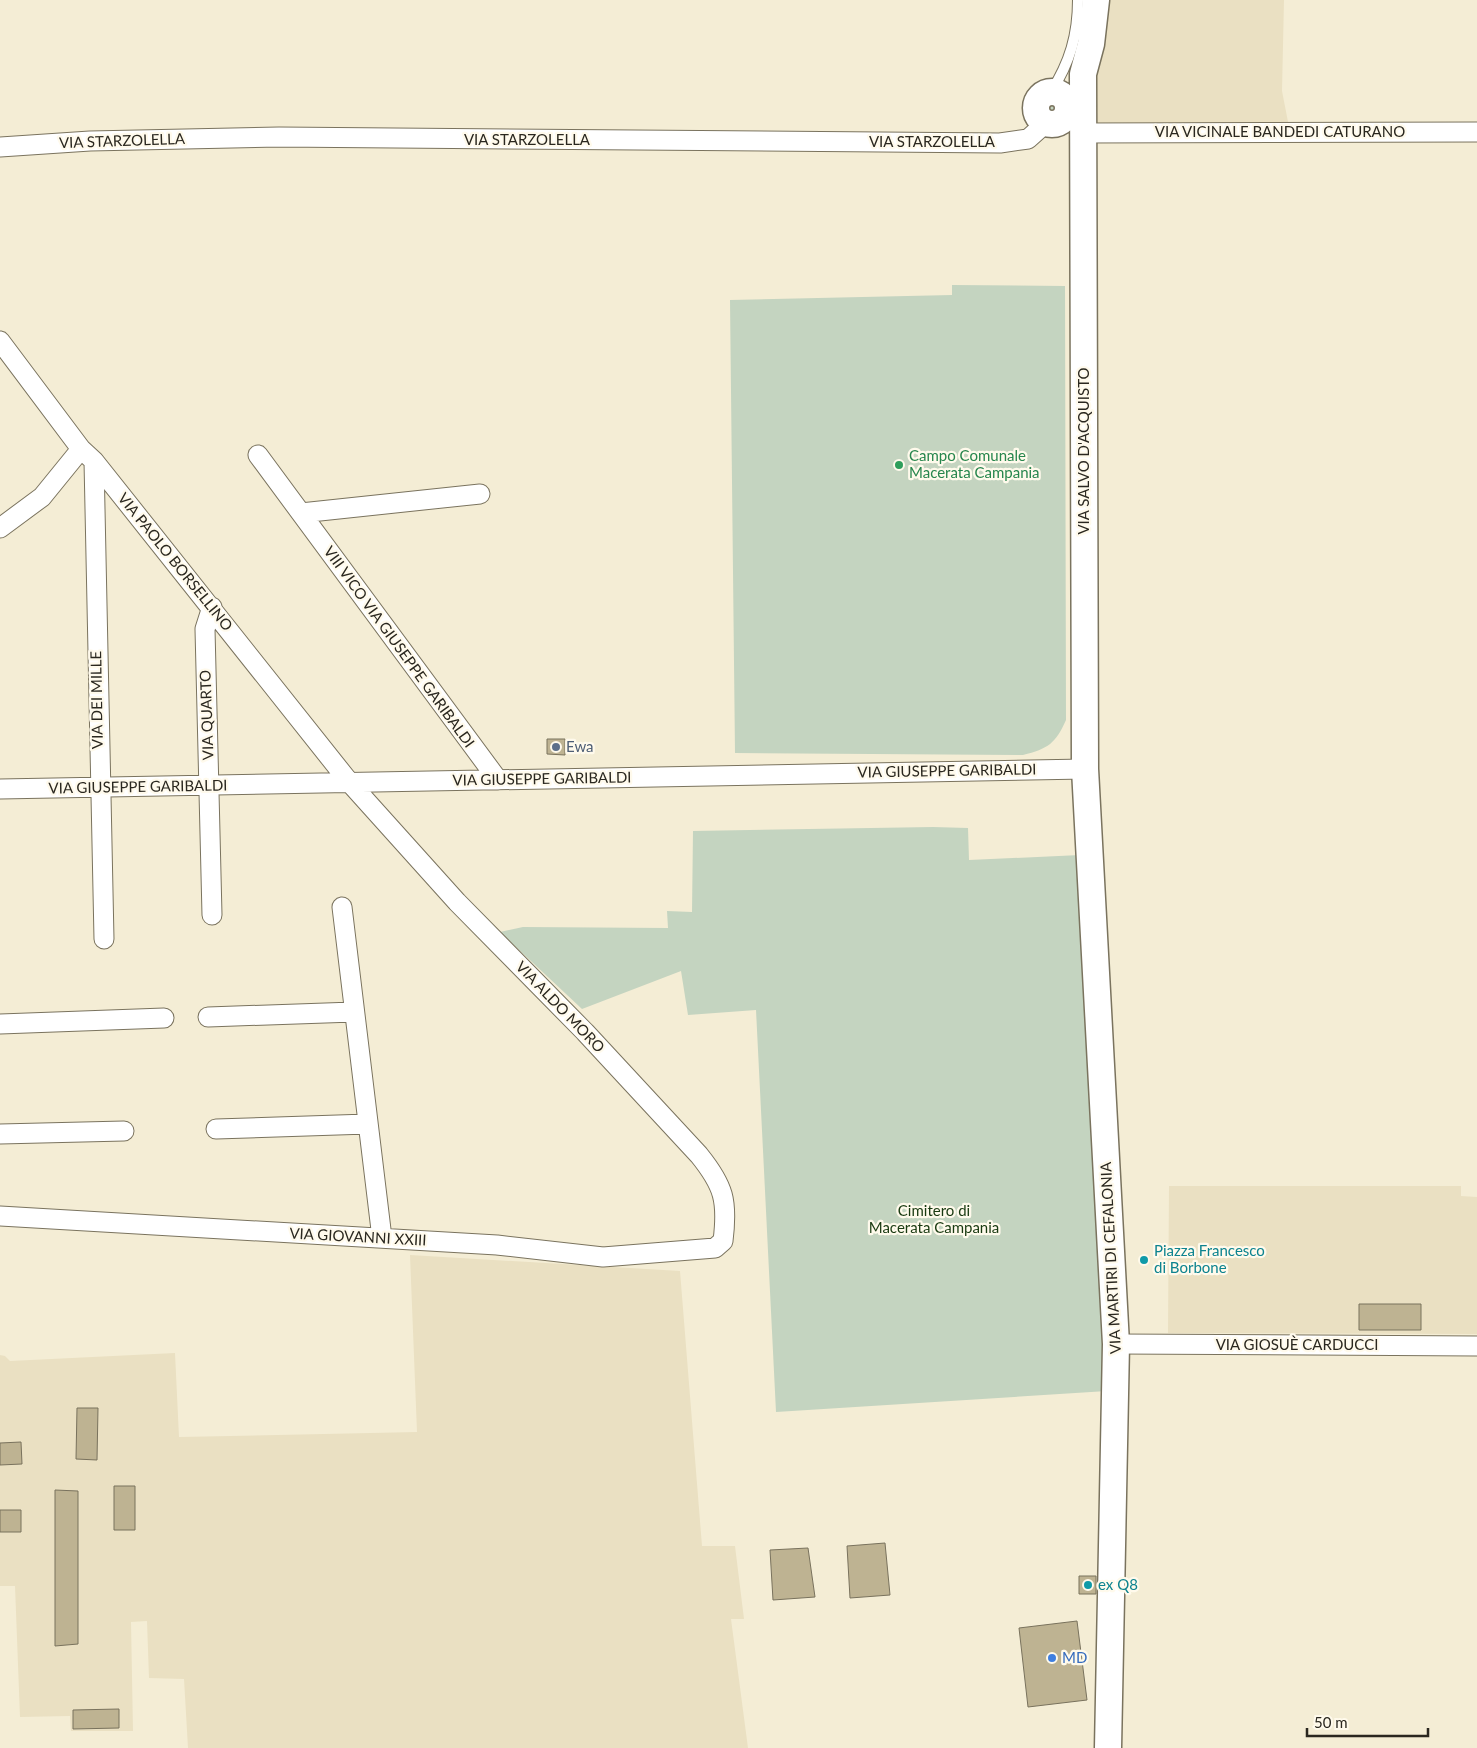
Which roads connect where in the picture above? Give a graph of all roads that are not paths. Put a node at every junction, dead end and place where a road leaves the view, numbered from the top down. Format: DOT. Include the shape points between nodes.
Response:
graph roads {
  1 [pos="1078,0"];
  2 [pos="1096,0"];
  3 [pos="1083,74"];
  4 [pos="1062,113"];
  5 [pos="1477,132"];
  6 [pos="0,147"];
  7 [pos="0,341"];
  8 [pos="88,455"];
  9 [pos="258,455"];
  10 [pos="480,494"];
  11 [pos="301,513"];
  12 [pos="0,528"];
  13 [pos="212,607"];
  14 [pos="1085,769"];
  15 [pos="498,780"];
  16 [pos="350,783"];
  17 [pos="99,786"];
  18 [pos="209,786"];
  19 [pos="0,789"];
  20 [pos="342,907"];
  21 [pos="212,914"];
  22 [pos="104,939"];
  23 [pos="354,1012"];
  24 [pos="208,1017"];
  25 [pos="164,1018"];
  26 [pos="0,1024"];
  27 [pos="368,1124"];
  28 [pos="216,1129"];
  29 [pos="124,1131"];
  30 [pos="0,1134"];
  31 [pos="0,1216"];
  32 [pos="382,1238"];
  33 [pos="715,1248"];
  34 [pos="1116,1344"];
  35 [pos="1477,1346"];
  36 [pos="1108,1748"];
  1 -- 4 [label="lane" via="1078,27 1067,66"];
  2 -- 3 [label="street, VIA SALVO D'ACQUISTO" via="1091,44"];
  3 -- 4 [label="street, VIA SALVO D'ACQUISTO"];
  3 -- 4 [label="street, VIA SALVO D'ACQUISTO"];
  4 -- 5 [label="street, VIA VICINALE BANDEDI CATURANO"];
  4 -- 6 [label="street, VIA STARZOLELLA" via="1028,140 1000,143 279,137 90,141"];
  4 -- 14 [label="street, VIA SALVO D'ACQUISTO"];
  7 -- 8 [label="street, VIA PAOLO BORSELLINO"];
  8 -- 12 [label="street" via="42,497"];
  8 -- 13 [label="street, VIA PAOLO BORSELLINO"];
  8 -- 17 [label="street, VIA DEI MILLE"];
  9 -- 11 [label="street, VIII VICO VIA GIUSEPPE GARIBALDI"];
  10 -- 11 [label="street"];
  11 -- 15 [label="street, VIII VICO VIA GIUSEPPE GARIBALDI"];
  13 -- 16 [label="street, VIA PAOLO BORSELLINO"];
  13 -- 18 [label="street, VIA QUARTO" via="205,629"];
  14 -- 15 [label="street, VIA GIUSEPPE GARIBALDI"];
  14 -- 34 [label="street, VIA MARTIRI DI CEFALONIA"];
  15 -- 16 [label="street, VIA GIUSEPPE GARIBALDI"];
  16 -- 18 [label="street, VIA GIUSEPPE GARIBALDI"];
  16 -- 33 [label="street, VIA ALDO MORO" via="457,902 585,1032 708,1166 722,1190 726,1220 723,1241"];
  17 -- 18 [label="street, VIA GIUSEPPE GARIBALDI"];
  17 -- 19 [label="street, VIA GIUSEPPE GARIBALDI"];
  17 -- 22 [label="street, VIA DEI MILLE"];
  18 -- 21 [label="street, VIA QUARTO"];
  20 -- 23 [label="street"];
  23 -- 24 [label="street"];
  23 -- 27 [label="street"];
  25 -- 26 [label="street"];
  27 -- 28 [label="street"];
  27 -- 32 [label="street"];
  29 -- 30 [label="street"];
  31 -- 32 [label="street, VIA GIOVANNI XXIII"];
  32 -- 33 [label="street, VIA GIOVANNI XXIII" via="603,1257"];
  34 -- 35 [label="street, VIA GIOSUÈ CARDUCCI"];
  34 -- 36 [label="street, VIA MARTIRI DI CEFALONIA"];
}
